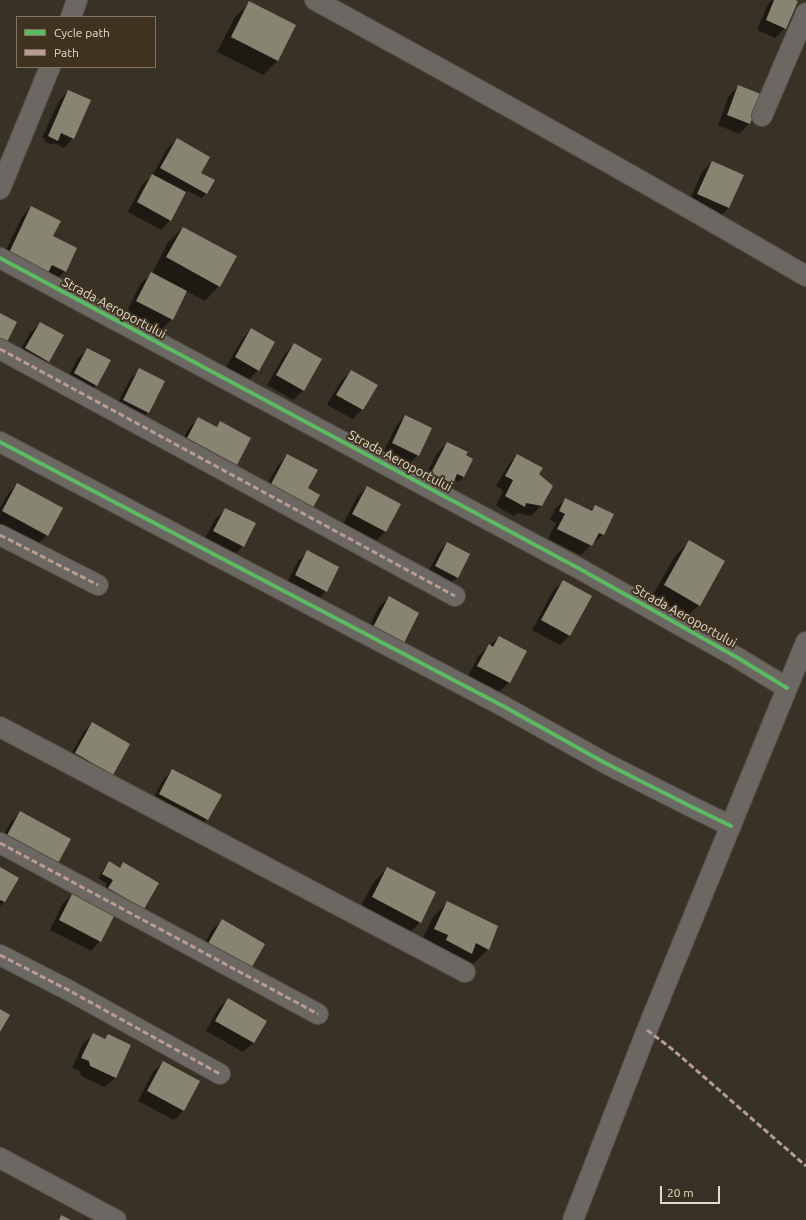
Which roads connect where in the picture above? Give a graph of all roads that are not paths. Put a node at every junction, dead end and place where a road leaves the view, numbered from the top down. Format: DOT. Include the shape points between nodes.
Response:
graph roads {
  1 [pos="78,0"];
  2 [pos="315,0"];
  3 [pos="806,13"];
  4 [pos="70,16"];
  5 [pos="50,68"];
  6 [pos="762,116"];
  7 [pos="0,189"];
  8 [pos="0,258"];
  9 [pos="806,276"];
  10 [pos="0,349"];
  11 [pos="0,442"];
  12 [pos="0,535"];
  13 [pos="98,585"];
  14 [pos="455,596"];
  15 [pos="806,642"];
  16 [pos="787,688"];
  17 [pos="0,727"];
  18 [pos="731,826"];
  19 [pos="0,843"];
  20 [pos="0,955"];
  21 [pos="465,972"];
  22 [pos="318,1014"];
  23 [pos="220,1074"];
  24 [pos="0,1158"];
  25 [pos="116,1220"];
  26 [pos="574,1220"];
  1 -- 4 [label="street"];
  2 -- 9 [label="street" via="512,107"];
  3 -- 6 [label="street"];
  5 -- 7 [label="street"];
  8 -- 16 [label="street, Strada Aeroportului" via="580,569"];
  10 -- 14 [label="street"];
  11 -- 18 [label="street" via="503,706 607,764"];
  12 -- 13 [label="street"];
  15 -- 16 [label="street"];
  16 -- 18 [label="street"];
  17 -- 21 [label="street"];
  18 -- 26 [label="street" via="647,1030"];
  19 -- 22 [label="street"];
  20 -- 23 [label="street"];
  24 -- 25 [label="street"];
}
